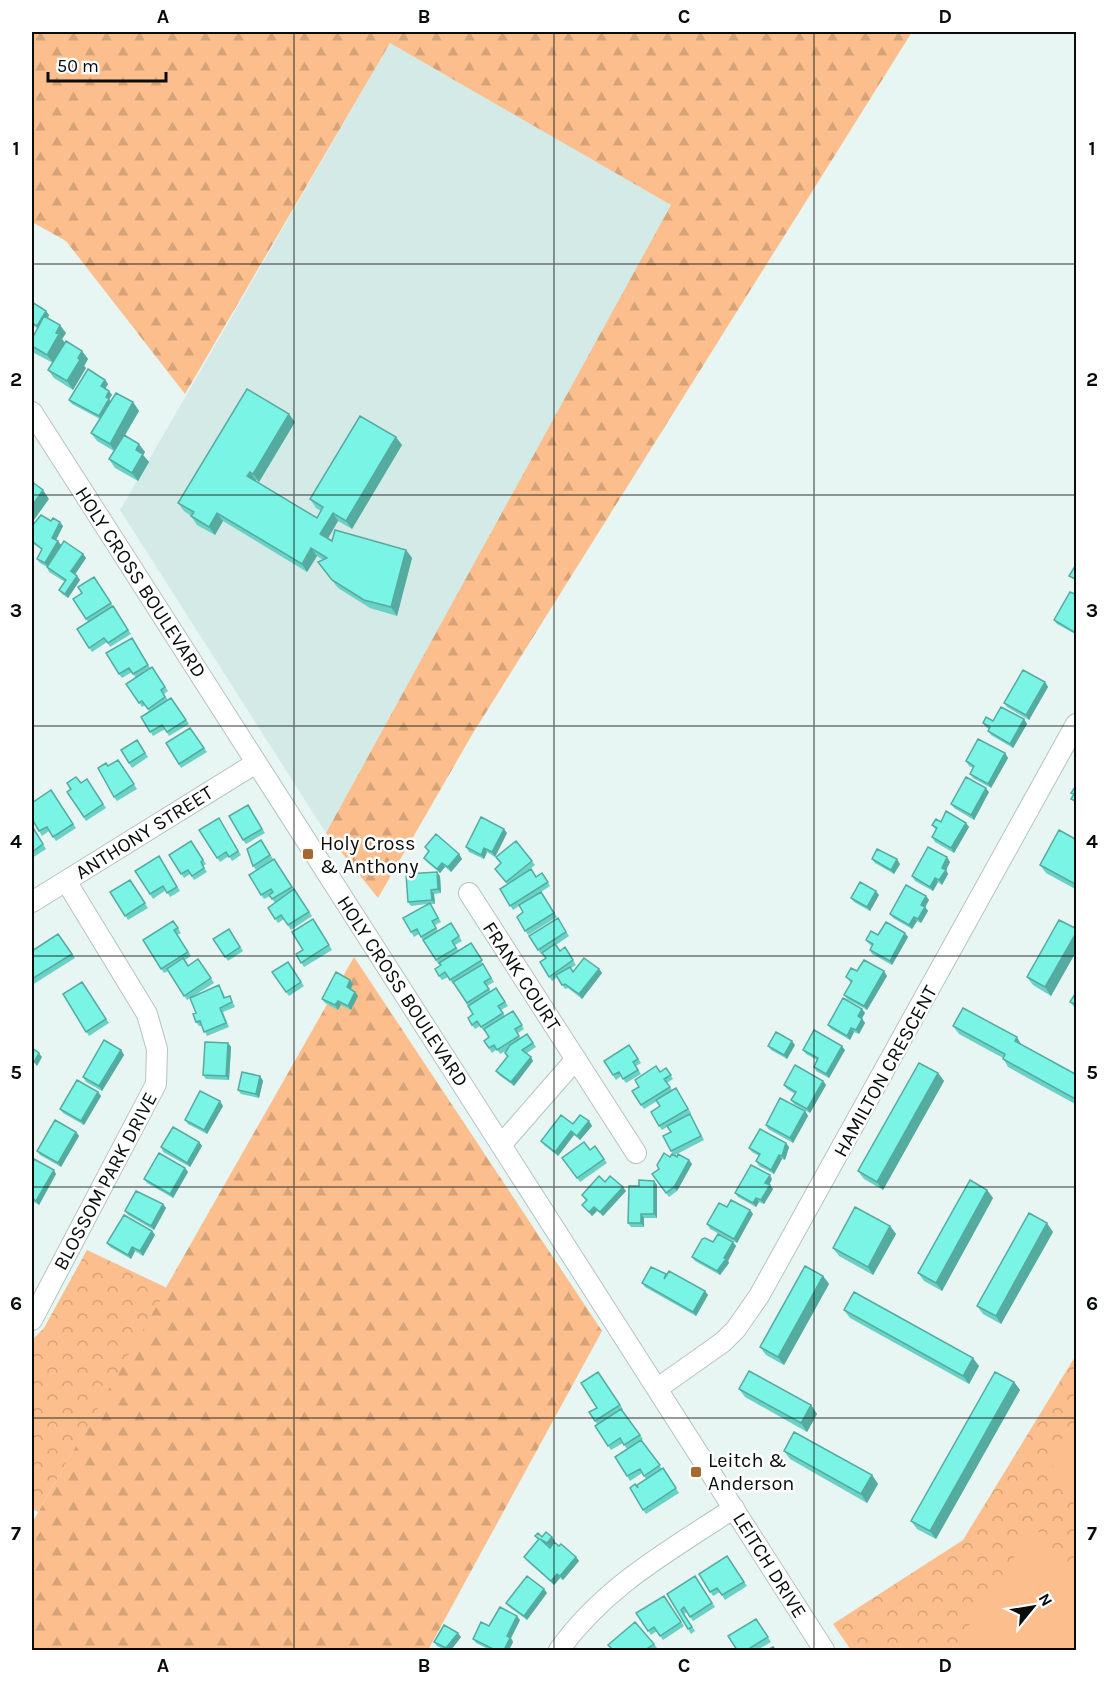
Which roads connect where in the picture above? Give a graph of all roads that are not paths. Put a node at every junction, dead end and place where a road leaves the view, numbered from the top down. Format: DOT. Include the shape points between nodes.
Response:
graph roads {
  1 [pos="32,412"];
  2 [pos="1077,724"];
  3 [pos="256,763"];
  4 [pos="66,881"];
  5 [pos="469,893"];
  6 [pos="32,902"];
  7 [pos="576,1059"];
  8 [pos="501,1145"];
  9 [pos="636,1153"];
  10 [pos="32,1320"];
  11 [pos="658,1388"];
  12 [pos="734,1508"];
  13 [pos="559,1650"];
  14 [pos="824,1650"];
  1 -- 3 [label="street, HOLY CROSS BOULEVARD"];
  2 -- 11 [label="street, HAMILTON CRESCENT" via="759,1296 729,1336"];
  3 -- 4 [label="street, ANTHONY STREET"];
  3 -- 8 [label="street, HOLY CROSS BOULEVARD"];
  4 -- 6 [label="street, ANTHONY STREET"];
  4 -- 10 [label="street, BLOSSOM PARK DRIVE" via="147,1014 157,1049 156,1084"];
  5 -- 7 [label="street, FRANK COURT"];
  7 -- 8 [label="street"];
  7 -- 9 [label="street, FRANK COURT"];
  8 -- 11 [label="street, HOLY CROSS BOULEVARD"];
  11 -- 12 [label="street, LEITCH DRIVE"];
  12 -- 13 [label="street" via="624,1581 590,1611"];
  12 -- 14 [label="street, LEITCH DRIVE"];
}
